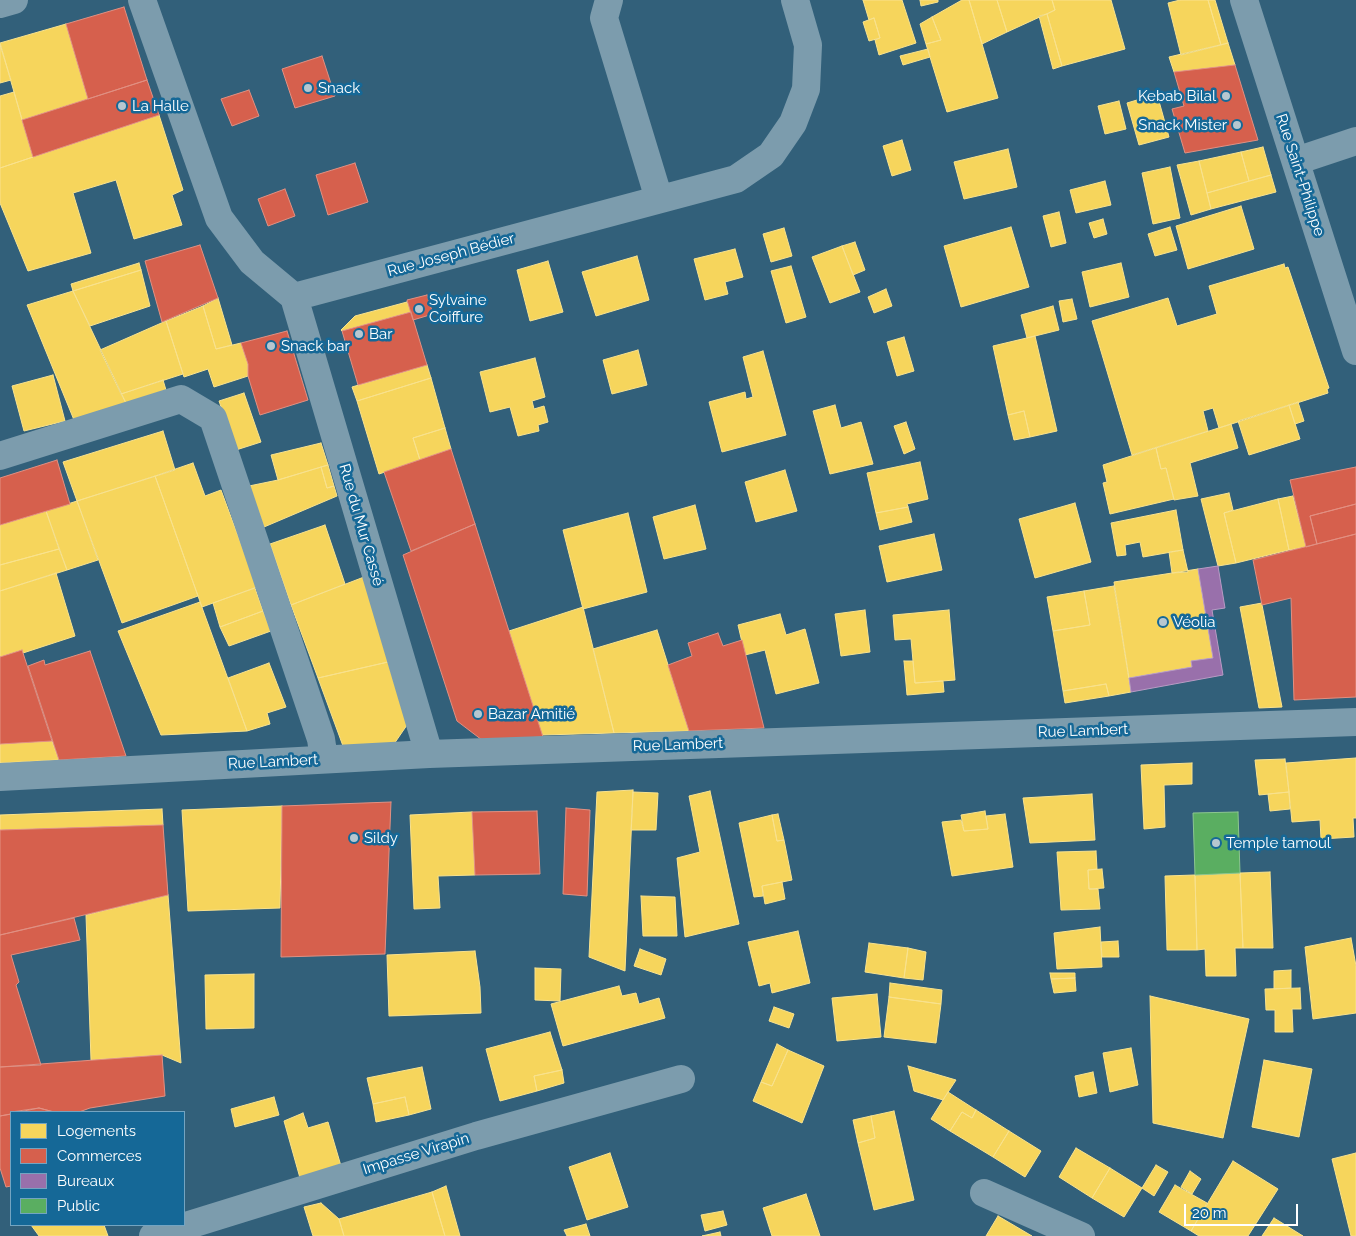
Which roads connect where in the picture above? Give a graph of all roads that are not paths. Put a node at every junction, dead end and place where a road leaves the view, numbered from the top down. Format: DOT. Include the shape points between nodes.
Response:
graph roads {
  1 [pos="14,0"];
  2 [pos="142,0"];
  3 [pos="610,0"];
  4 [pos="795,0"];
  5 [pos="1244,0"];
  6 [pos="0,4"];
  7 [pos="1356,141"];
  8 [pos="1296,161"];
  9 [pos="659,199"];
  10 [pos="294,297"];
  11 [pos="1356,351"];
  12 [pos="0,456"];
  13 [pos="1356,722"];
  14 [pos="429,754"];
  15 [pos="324,759"];
  16 [pos="0,777"];
  17 [pos="681,1079"];
  18 [pos="984,1193"];
  19 [pos="153,1236"];
  20 [pos="1081,1236"];
  1 -- 6 [label="street"];
  2 -- 10 [label="street" via="219,218 252,262"];
  3 -- 9 [label="street" via="604,18"];
  4 -- 9 [label="street, Rue Joseph Bédier" via="808,45 806,88 793,123 771,155 736,179"];
  5 -- 8 [label="street, Rue Saint-Philippe"];
  7 -- 8 [label="street"];
  8 -- 11 [label="street, Rue Saint-Philippe"];
  9 -- 10 [label="street, Rue Joseph Bédier"];
  10 -- 14 [label="street, Rue du Mur Cassé"];
  12 -- 15 [label="street" via="181,398 212,418 321,739"];
  13 -- 14 [label="street, Rue Lambert"];
  14 -- 15 [label="street, Rue Lambert"];
  15 -- 16 [label="street, Rue Lambert"];
  17 -- 19 [label="street, Impasse Virapin" via="476,1136"];
  18 -- 20 [label="street"];
}
